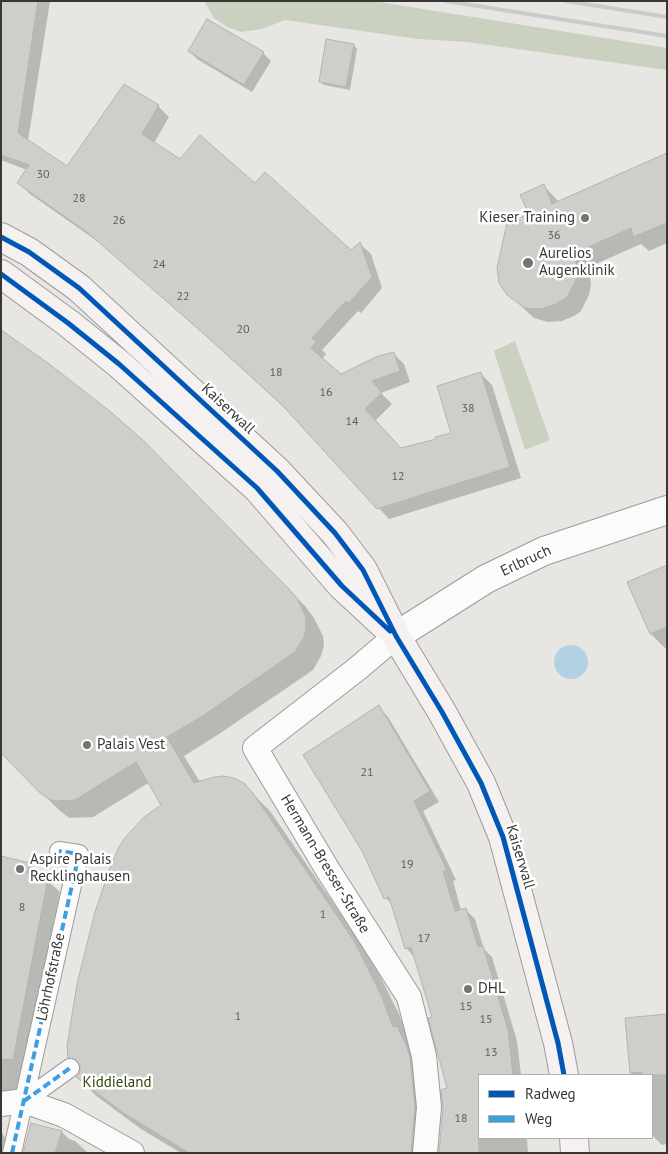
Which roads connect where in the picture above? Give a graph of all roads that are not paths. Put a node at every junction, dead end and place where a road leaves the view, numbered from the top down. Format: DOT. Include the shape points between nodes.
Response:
graph roads {
  1 [pos="1,238"];
  2 [pos="1,274"];
  3 [pos="667,510"];
  4 [pos="396,636"];
  5 [pos="59,851"];
  6 [pos="70,1068"];
  7 [pos="564,1074"];
  8 [pos="12,1103"];
  9 [pos="574,1139"];
  10 [pos="12,1153"];
  11 [pos="132,1153"];
  12 [pos="426,1153"];
  13 [pos="575,1153"];
  1 -- 4 [label="main road, Kaiserwall" via="28,252 79,288 277,471 335,533 363,570"];
  2 -- 4 [label="main road, Kaiserwall" via="119,364 257,488 342,586"];
  3 -- 4 [label="street, Erlbruch" via="544,550 486,579"];
  4 -- 7 [label="main road, Kaiserwall" via="480,783 503,838"];
  4 -- 12 [label="street, Hermann-Bresser-Straße" via="255,748 409,997 424,1056 429,1107"];
  5 -- 8 [label="street, Löhrhofstraße" via="78,854"];
  6 -- 8 [label="street"];
  8 -- 10 [label="street, Löhrhofstraße"];
  8 -- 11 [label="street" via="64,1115"];
  9 -- 13 [label="main road"];
}
